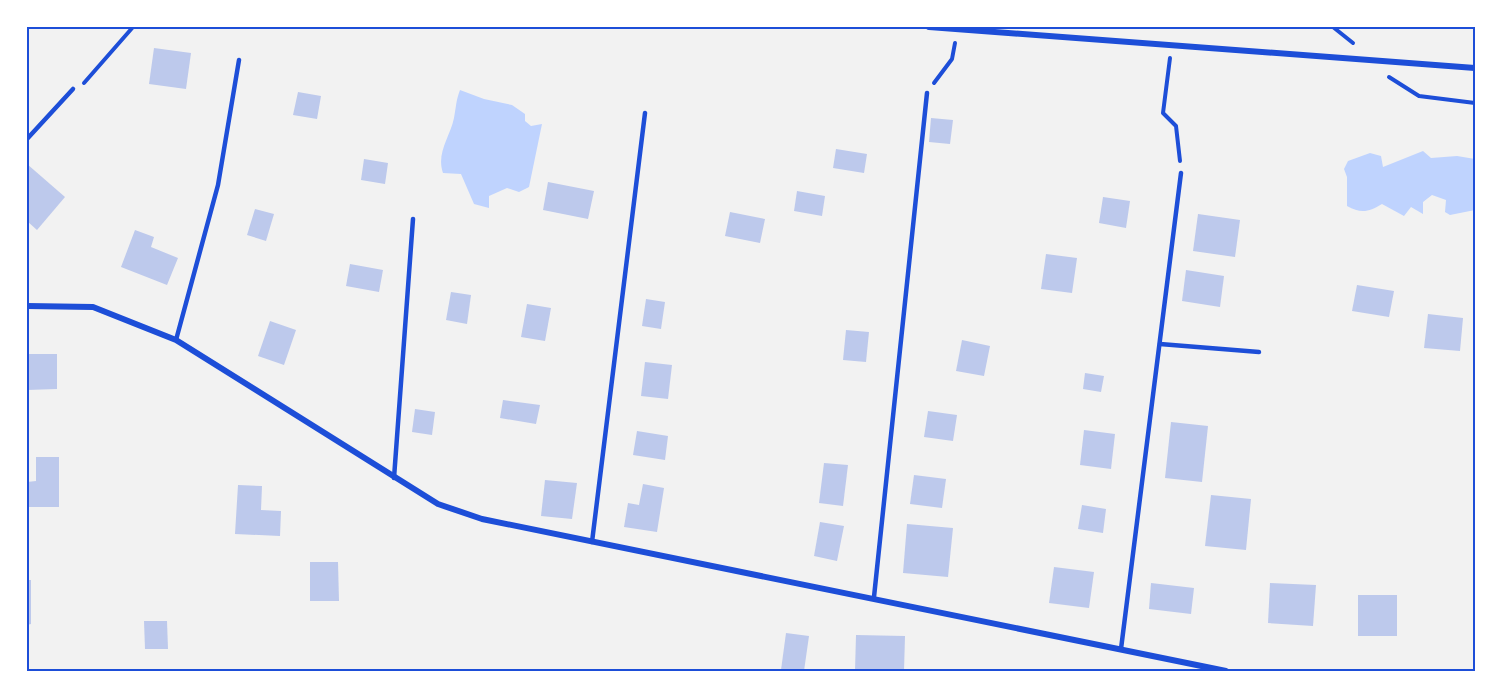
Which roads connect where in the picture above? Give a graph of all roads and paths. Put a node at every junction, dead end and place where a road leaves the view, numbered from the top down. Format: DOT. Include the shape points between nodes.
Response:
graph roads {
  1 [pos="929,27"];
  2 [pos="957,30"];
  3 [pos="1172,45"];
  4 [pos="239,60"];
  5 [pos="1475,68"];
  6 [pos="72,88"];
  7 [pos="927,93"];
  8 [pos="645,113"];
  9 [pos="27,139"];
  10 [pos="1181,172"];
  11 [pos="413,219"];
  12 [pos="27,306"];
  13 [pos="176,340"];
  14 [pos="1160,344"];
  15 [pos="1259,352"];
  16 [pos="394,478"];
  17 [pos="592,542"];
  18 [pos="874,597"];
  19 [pos="1121,649"];
  20 [pos="1227,671"];
  1 -- 2 [label="street"];
  2 -- 3 [label="street"];
  2 -- 7 [label="path" via="952,59"];
  3 -- 5 [label="street"];
  3 -- 10 [label="path" via="1163,113 1176,126"];
  4 -- 13 [label="lane" via="218,185"];
  6 -- 9 [label="lane"];
  7 -- 18 [label="lane"];
  8 -- 17 [label="lane"];
  10 -- 14 [label="lane"];
  11 -- 16 [label="lane"];
  12 -- 13 [label="street" via="93,307"];
  13 -- 16 [label="street"];
  14 -- 15 [label="lane"];
  14 -- 19 [label="lane"];
  16 -- 17 [label="street" via="438,504 482,519"];
  17 -- 18 [label="street"];
  18 -- 19 [label="street"];
  19 -- 20 [label="street"];
}
